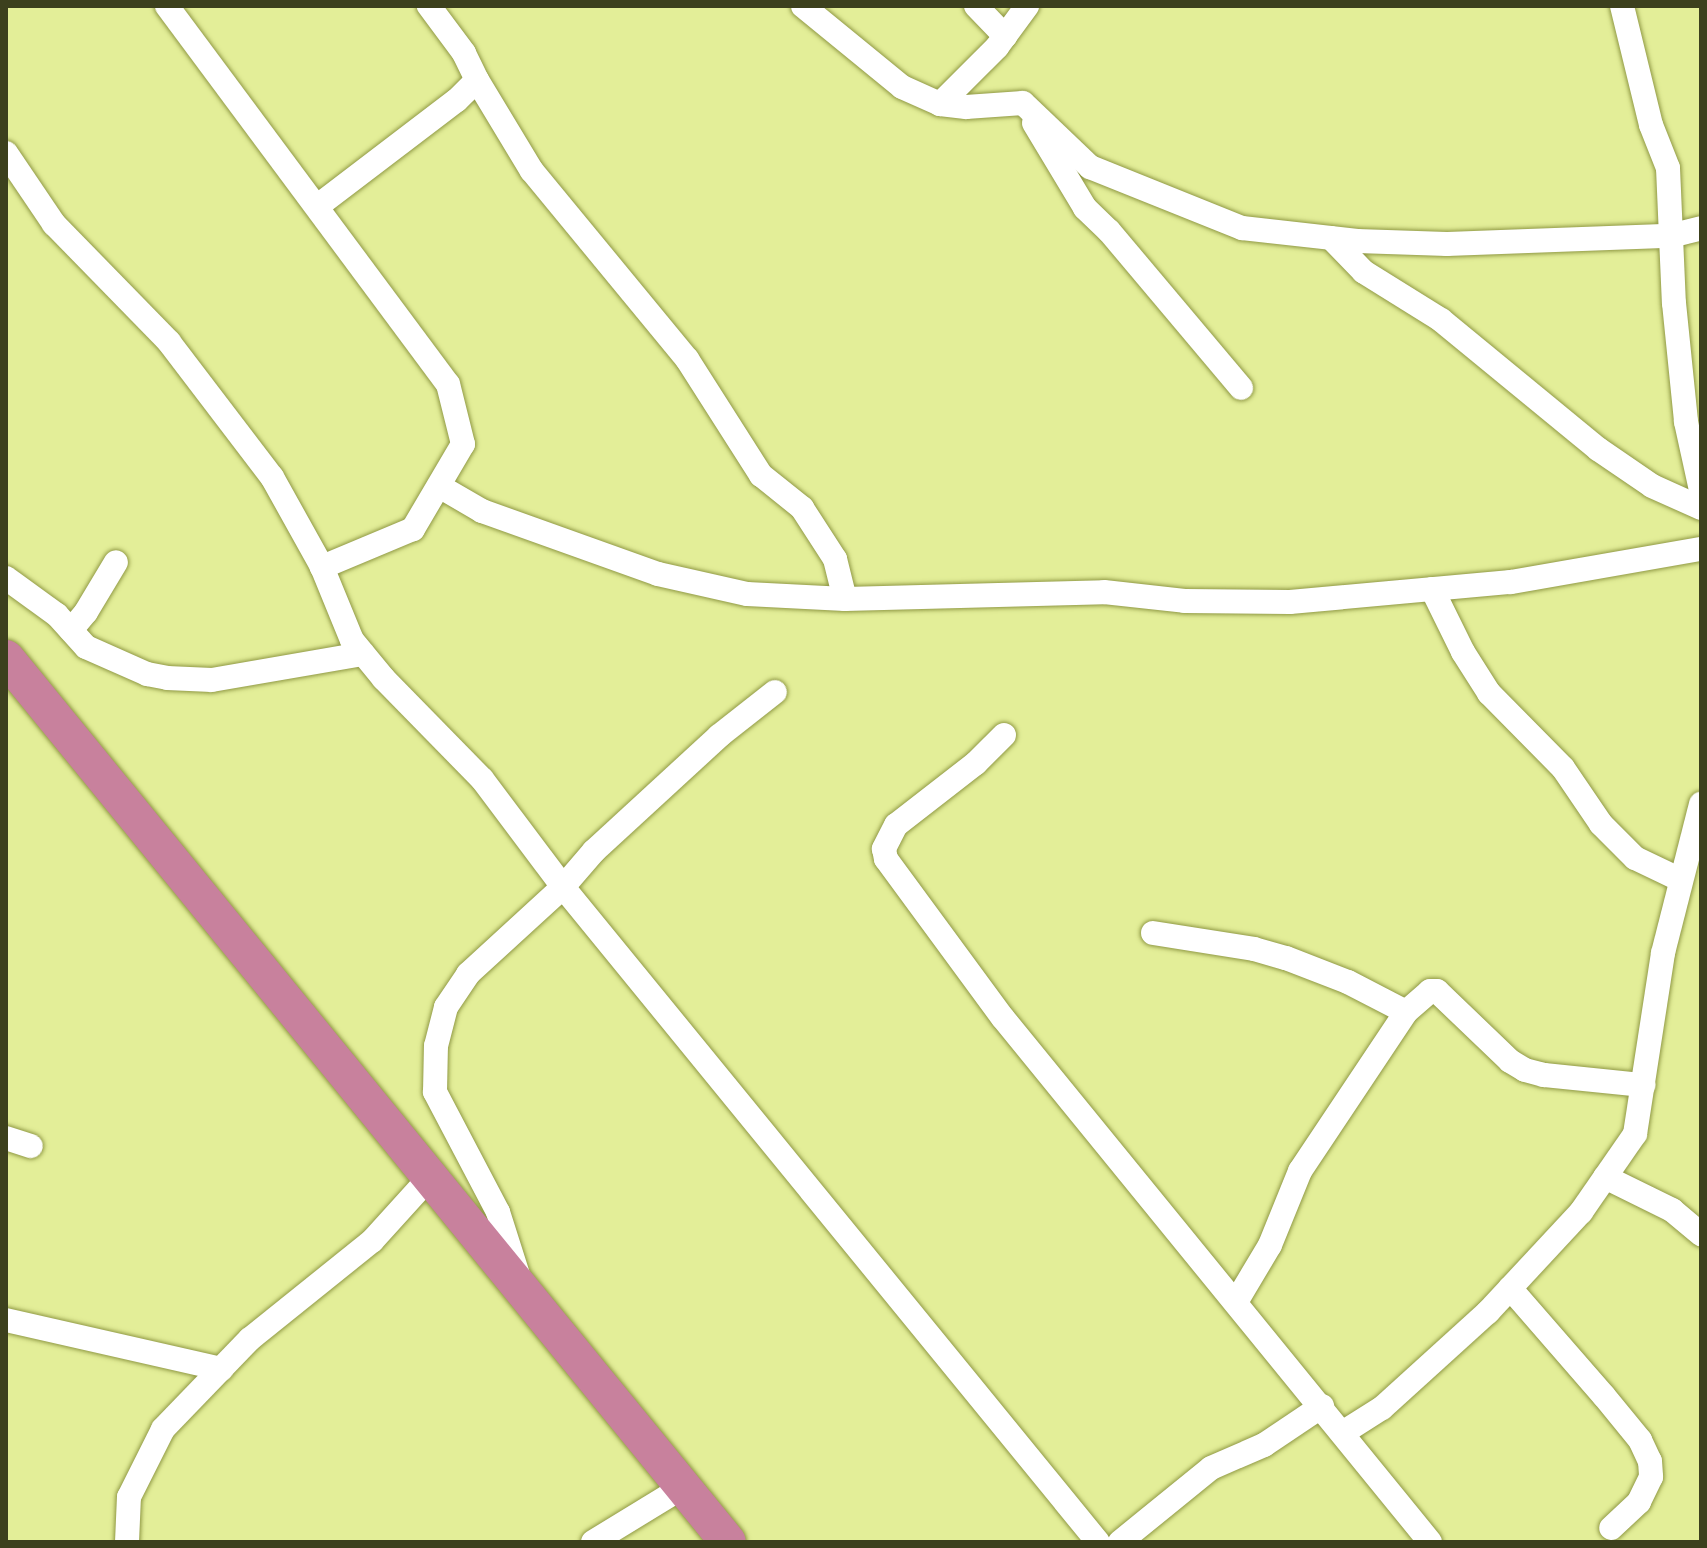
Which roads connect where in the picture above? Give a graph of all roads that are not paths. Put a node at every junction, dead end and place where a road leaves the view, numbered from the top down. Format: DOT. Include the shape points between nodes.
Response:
graph roads {
  1 [pos="167,6"];
  2 [pos="429,6"];
  3 [pos="803,6"];
  4 [pos="976,6"];
  5 [pos="1027,6"];
  6 [pos="1622,6"];
  7 [pos="1005,36"];
  8 [pos="477,80"];
  9 [pos="1023,103"];
  10 [pos="940,104"];
  11 [pos="6,153"];
  12 [pos="319,205"];
  13 [pos="1701,228"];
  14 [pos="1670,236"];
  15 [pos="1331,238"];
  16 [pos="1241,388"];
  17 [pos="439,486"];
  18 [pos="1701,490"];
  19 [pos="1701,508"];
  20 [pos="1701,549"];
  21 [pos="116,562"];
  22 [pos="322,567"];
  23 [pos="6,578"];
  24 [pos="1432,589"];
  25 [pos="845,599"];
  26 [pos="71,630"];
  27 [pos="363,654"];
  28 [pos="6,658"];
  29 [pos="775,692"];
  30 [pos="1004,735"];
  31 [pos="1701,804"];
  32 [pos="1697,828"];
  33 [pos="1681,880"];
  34 [pos="563,887"];
  35 [pos="1153,933"];
  36 [pos="1406,1012"];
  37 [pos="1643,1085"];
  38 [pos="6,1138"];
  39 [pos="31,1146"];
  40 [pos="430,1177"];
  41 [pos="1605,1177"];
  42 [pos="1701,1234"];
  43 [pos="1510,1288"];
  44 [pos="524,1292"];
  45 [pos="1236,1302"];
  46 [pos="6,1320"];
  47 [pos="221,1369"];
  48 [pos="1322,1406"];
  49 [pos="1344,1432"];
  50 [pos="683,1487"];
  51 [pos="1611,1528"];
  52 [pos="127,1542"];
  53 [pos="593,1542"];
  54 [pos="728,1542"];
  55 [pos="1098,1542"];
  56 [pos="1120,1542"];
  57 [pos="1430,1542"];
  1 -- 12 [label="street"];
  2 -- 8 [label="street"];
  3 -- 10 [label="street" via="902,87"];
  4 -- 7 [label="street"];
  5 -- 7 [label="street"];
  6 -- 14 [label="street" via="1651,125 1668,168"];
  7 -- 10 [label="street"];
  8 -- 12 [label="street"];
  8 -- 25 [label="street" via="532,171 687,359 761,475 802,508 835,559"];
  9 -- 10 [label="street"];
  9 -- 15 [label="street" via="1090,167 1242,228"];
  9 -- 16 [label="street" via="1085,208"];
  11 -- 22 [label="street" via="54,224 169,342 232,423 272,477"];
  12 -- 17 [label="street" via="448,384 463,444"];
  13 -- 14 [label="street"];
  14 -- 15 [label="street" via="1447,244"];
  14 -- 18 [label="street" via="1686,422"];
  15 -- 19 [label="street" via="1364,272 1441,320 1598,449 1652,486"];
  17 -- 22 [label="street" via="413,529"];
  17 -- 25 [label="street" via="482,511 658,574 747,594"];
  20 -- 24 [label="street" via="1511,582"];
  21 -- 26 [label="street"];
  22 -- 27 [label="street"];
  23 -- 26 [label="street"];
  24 -- 25 [label="street" via="1290,602 1185,601 1104,592"];
  24 -- 33 [label="street" via="1489,693 1563,768 1601,824 1635,858"];
  26 -- 27 [label="street" via="86,647 130,667 191,681"];
  27 -- 34 [label="street" via="482,779"];
  28 -- 40 [label="highway"];
  29 -- 34 [label="street" via="719,736 594,851"];
  30 -- 45 [label="street" via="896,825 884,849 886,859 1003,1018"];
  31 -- 32 [label="street"];
  32 -- 33 [label="street"];
  33 -- 37 [label="street" via="1663,953"];
  34 -- 44 [label="street" via="468,974 446,1007 434,1067 435,1092 498,1212"];
  34 -- 55 [label="street"];
  35 -- 36 [label="street" via="1286,958"];
  36 -- 37 [label="street" via="1437,991 1525,1070"];
  36 -- 45 [label="street" via="1300,1171 1270,1245"];
  37 -- 41 [label="street" via="1635,1134"];
  38 -- 39 [label="street"];
  40 -- 44 [label="highway"];
  40 -- 47 [label="street" via="372,1241 250,1339"];
  41 -- 42 [label="street" via="1672,1210"];
  41 -- 43 [label="street" via="1581,1212"];
  43 -- 49 [label="street" via="1382,1408"];
  43 -- 51 [label="street" via="1640,1440 1650,1461 1651,1477 1639,1502"];
  44 -- 50 [label="highway"];
  45 -- 48 [label="street"];
  46 -- 47 [label="street"];
  47 -- 52 [label="street" via="163,1429 129,1497"];
  48 -- 49 [label="street"];
  48 -- 56 [label="street" via="1264,1445 1211,1468"];
  49 -- 57 [label="street"];
  50 -- 53 [label="street"];
  50 -- 54 [label="highway"];
}
